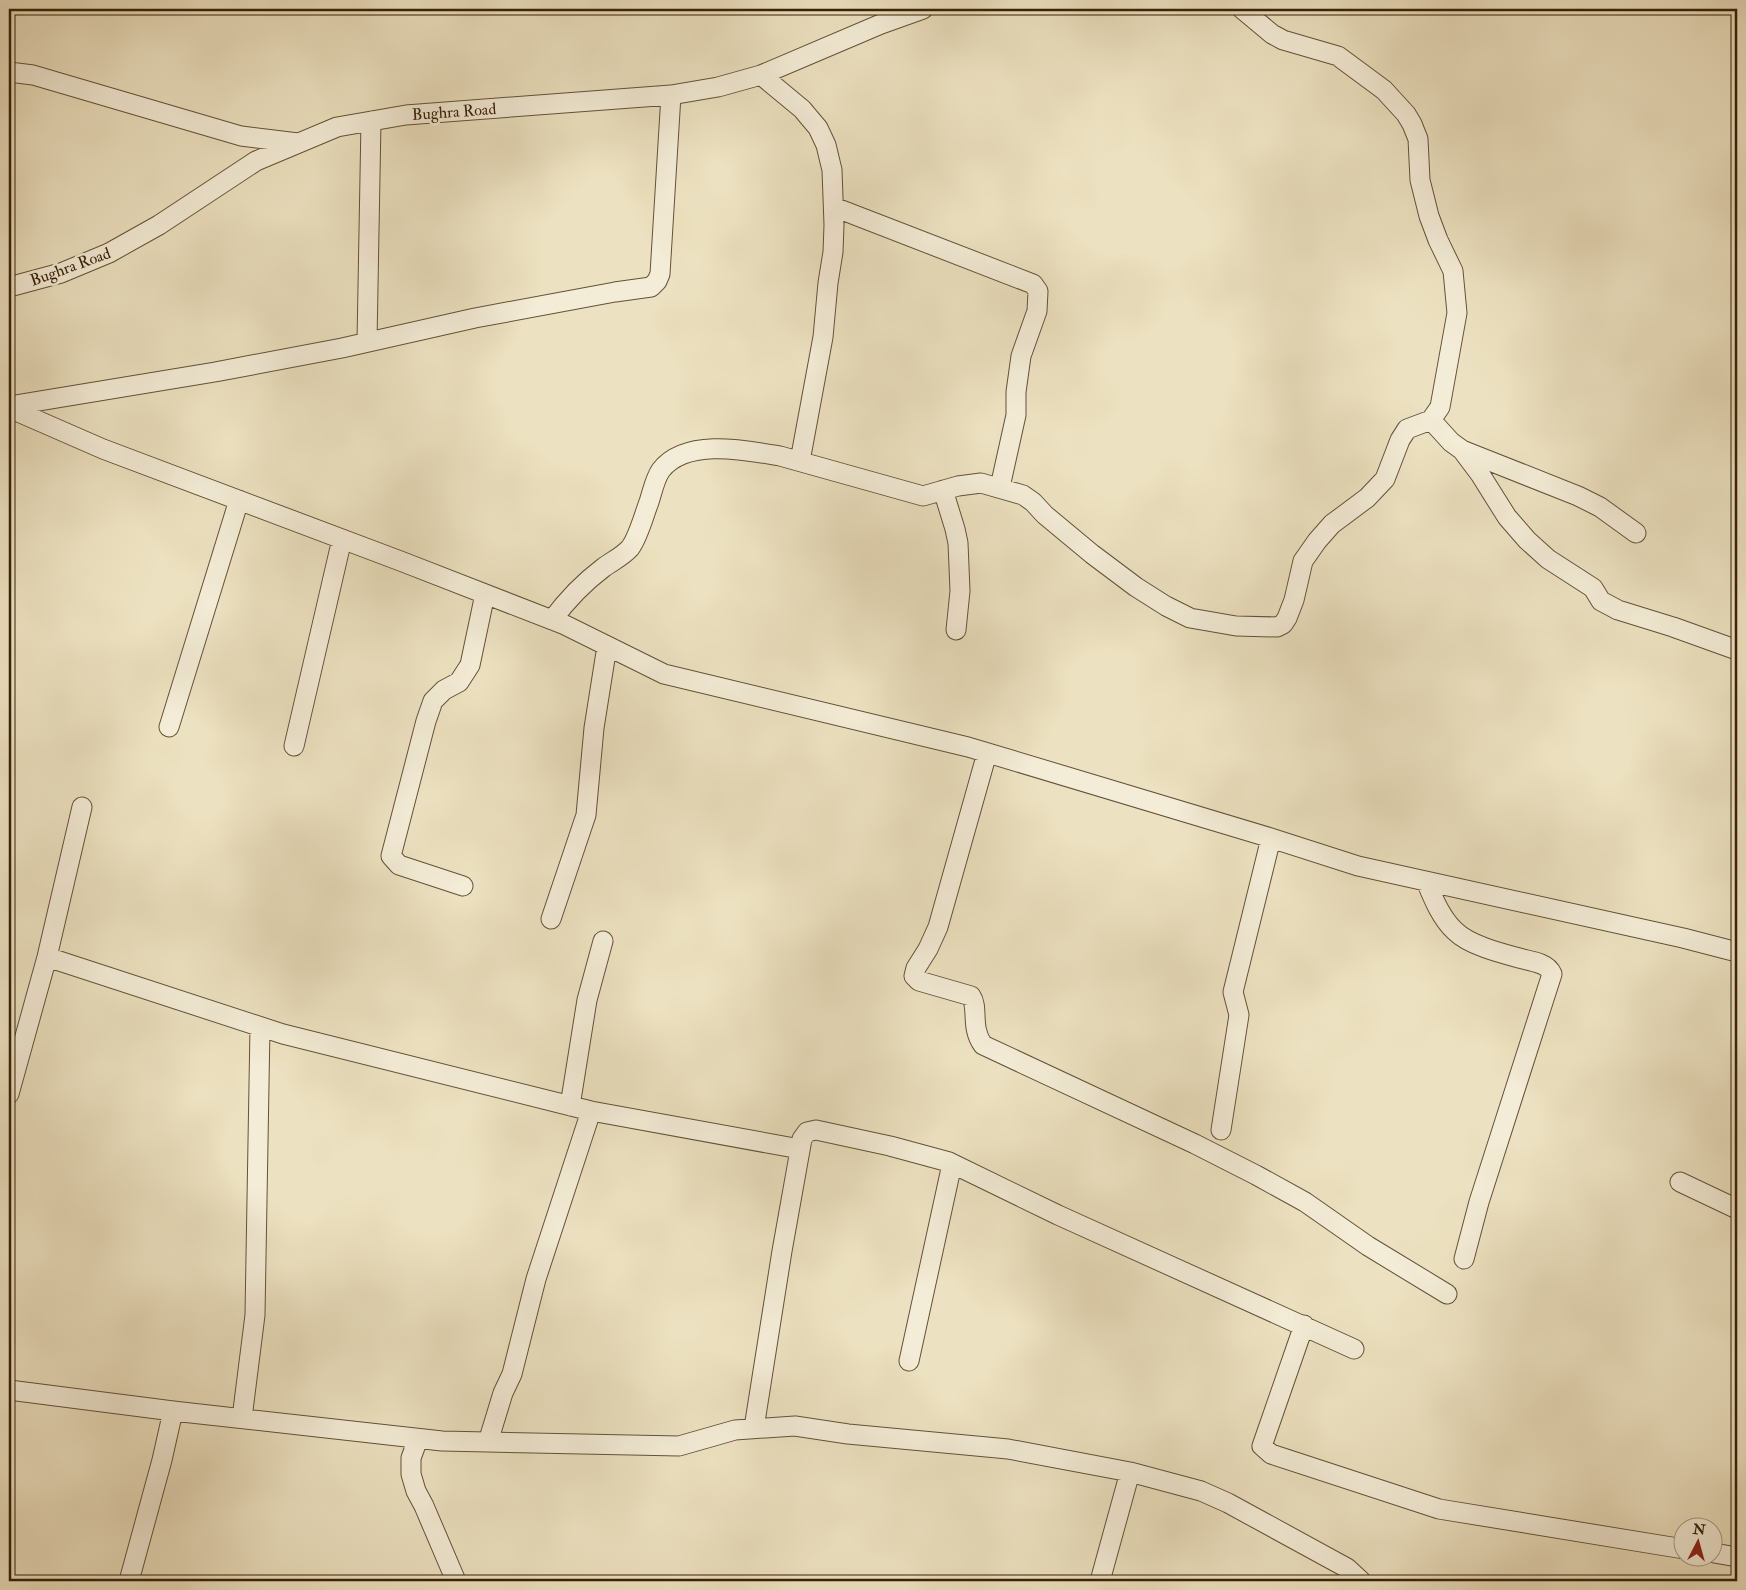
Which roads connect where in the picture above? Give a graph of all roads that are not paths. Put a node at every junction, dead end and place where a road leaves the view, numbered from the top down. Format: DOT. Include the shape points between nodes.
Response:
graph roads {
  1 [pos="923,9"];
  2 [pos="1242,9"];
  3 [pos="9,72"];
  4 [pos="761,75"];
  5 [pos="671,95"];
  6 [pos="371,121"];
  7 [pos="299,143"];
  8 [pos="834,207"];
  9 [pos="9,287"];
  10 [pos="367,342"];
  11 [pos="9,407"];
  12 [pos="1431,420"];
  13 [pos="1462,450"];
  14 [pos="800,461"];
  15 [pos="1000,487"];
  16 [pos="943,490"];
  17 [pos="239,500"];
  18 [pos="1636,533"];
  19 [pos="342,539"];
  20 [pos="485,594"];
  21 [pos="552,620"];
  22 [pos="956,630"];
  23 [pos="607,646"];
  24 [pos="1737,650"];
  25 [pos="170,727"];
  26 [pos="294,746"];
  27 [pos="987,753"];
  28 [pos="82,807"];
  29 [pos="1271,838"];
  30 [pos="1426,881"];
  31 [pos="463,886"];
  32 [pos="551,919"];
  33 [pos="603,941"];
  34 [pos="1737,952"];
  35 [pos="47,957"];
  36 [pos="260,1027"];
  37 [pos="9,1094"];
  38 [pos="570,1106"];
  39 [pos="591,1111"];
  40 [pos="1221,1130"];
  41 [pos="800,1150"];
  42 [pos="952,1164"];
  43 [pos="1680,1182"];
  44 [pos="1737,1208"];
  45 [pos="1464,1259"];
  46 [pos="1447,1294"];
  47 [pos="1304,1325"];
  48 [pos="1354,1349"];
  49 [pos="909,1361"];
  50 [pos="9,1390"];
  51 [pos="173,1411"];
  52 [pos="242,1418"];
  53 [pos="754,1428"];
  54 [pos="418,1439"];
  55 [pos="488,1442"];
  56 [pos="1130,1472"];
  57 [pos="1674,1547"];
  58 [pos="1724,1555"];
  59 [pos="1737,1557"];
  60 [pos="129,1581"];
  61 [pos="456,1581"];
  62 [pos="1100,1581"];
  63 [pos="1361,1581"];
  1 -- 4 [label="street, Bughra Road"];
  2 -- 12 [label="street" via="1283,40 1338,56 1384,90 1412,124 1418,139 1420,180 1429,216 1452,271 1457,312 1440,407"];
  3 -- 7 [label="street" via="33,75 241,136"];
  4 -- 5 [label="street, Bughra Road" via="718,88"];
  4 -- 8 [label="street" via="802,108 818,128 832,170"];
  5 -- 6 [label="street, Bughra Road" via="406,115"];
  5 -- 10 [label="street" via="660,274 651,287 475,318"];
  6 -- 7 [label="street, Bughra Road" via="337,127"];
  6 -- 10 [label="street"];
  7 -- 9 [label="street, Bughra Road" via="256,161 159,225 109,253 60,273"];
  8 -- 14 [label="street" via="834,252 823,337"];
  8 -- 15 [label="street" via="1033,284 1038,291 1037,311 1021,356 1016,415"];
  10 -- 11 [label="street" via="216,372"];
  11 -- 17 [label="street" via="103,449"];
  12 -- 13 [label="street"];
  12 -- 15 [label="street" via="1407,429 1385,478 1317,541 1303,561 1288,618 1277,627 1222,624 1182,614 1106,565 1068,536 1034,502"];
  13 -- 18 [label="street" via="1578,496 1600,507"];
  13 -- 24 [label="street" via="1526,540 1593,588 1601,601 1618,610"];
  14 -- 16 [label="street" via="923,496"];
  14 -- 21 [label="street" via="759,452 712,448 686,453 671,461 660,471 631,546 583,584"];
  15 -- 16 [label="street" via="981,483"];
  16 -- 22 [label="street" via="958,543 960,591"];
  17 -- 19 [label="street"];
  17 -- 25 [label="street"];
  19 -- 20 [label="street"];
  19 -- 26 [label="street"];
  20 -- 21 [label="street"];
  20 -- 31 [label="street" via="470,665 459,682 433,701 391,856 399,865"];
  21 -- 23 [label="street"];
  23 -- 27 [label="street" via="664,674"];
  23 -- 32 [label="street" via="594,728 586,815"];
  27 -- 29 [label="street"];
  27 -- 46 [label="street" via="938,927 914,976 919,981 971,996 975,1029 984,1045 1256,1174"];
  28 -- 35 [label="street"];
  29 -- 30 [label="street" via="1358,866"];
  29 -- 40 [label="street" via="1233,992 1240,1015"];
  30 -- 34 [label="street"];
  30 -- 45 [label="street" via="1435,904 1456,933 1506,955 1541,964 1552,974"];
  33 -- 38 [label="street" via="587,1000"];
  35 -- 36 [label="street"];
  35 -- 37 [label="street"];
  36 -- 38 [label="street"];
  36 -- 52 [label="street" via="255,1315"];
  38 -- 39 [label="street"];
  39 -- 41 [label="street"];
  39 -- 55 [label="street" via="536,1279 512,1374"];
  41 -- 42 [label="street" via="807,1132 816,1130"];
  41 -- 53 [label="street"];
  42 -- 47 [label="street"];
  42 -- 49 [label="street"];
  43 -- 44 [label="street"];
  47 -- 48 [label="street"];
  47 -- 57 [label="street" via="1262,1446 1271,1454 1439,1509"];
  50 -- 51 [label="street"];
  51 -- 52 [label="street"];
  51 -- 60 [label="street"];
  52 -- 54 [label="street"];
  53 -- 55 [label="street" via="679,1446"];
  53 -- 56 [label="street" via="795,1426 1008,1449"];
  54 -- 55 [label="street"];
  54 -- 61 [label="street" via="411,1458 411,1474"];
  56 -- 62 [label="street"];
  56 -- 63 [label="street" via="1201,1491 1228,1502 1347,1568"];
  58 -- 59 [label="street"];
}
